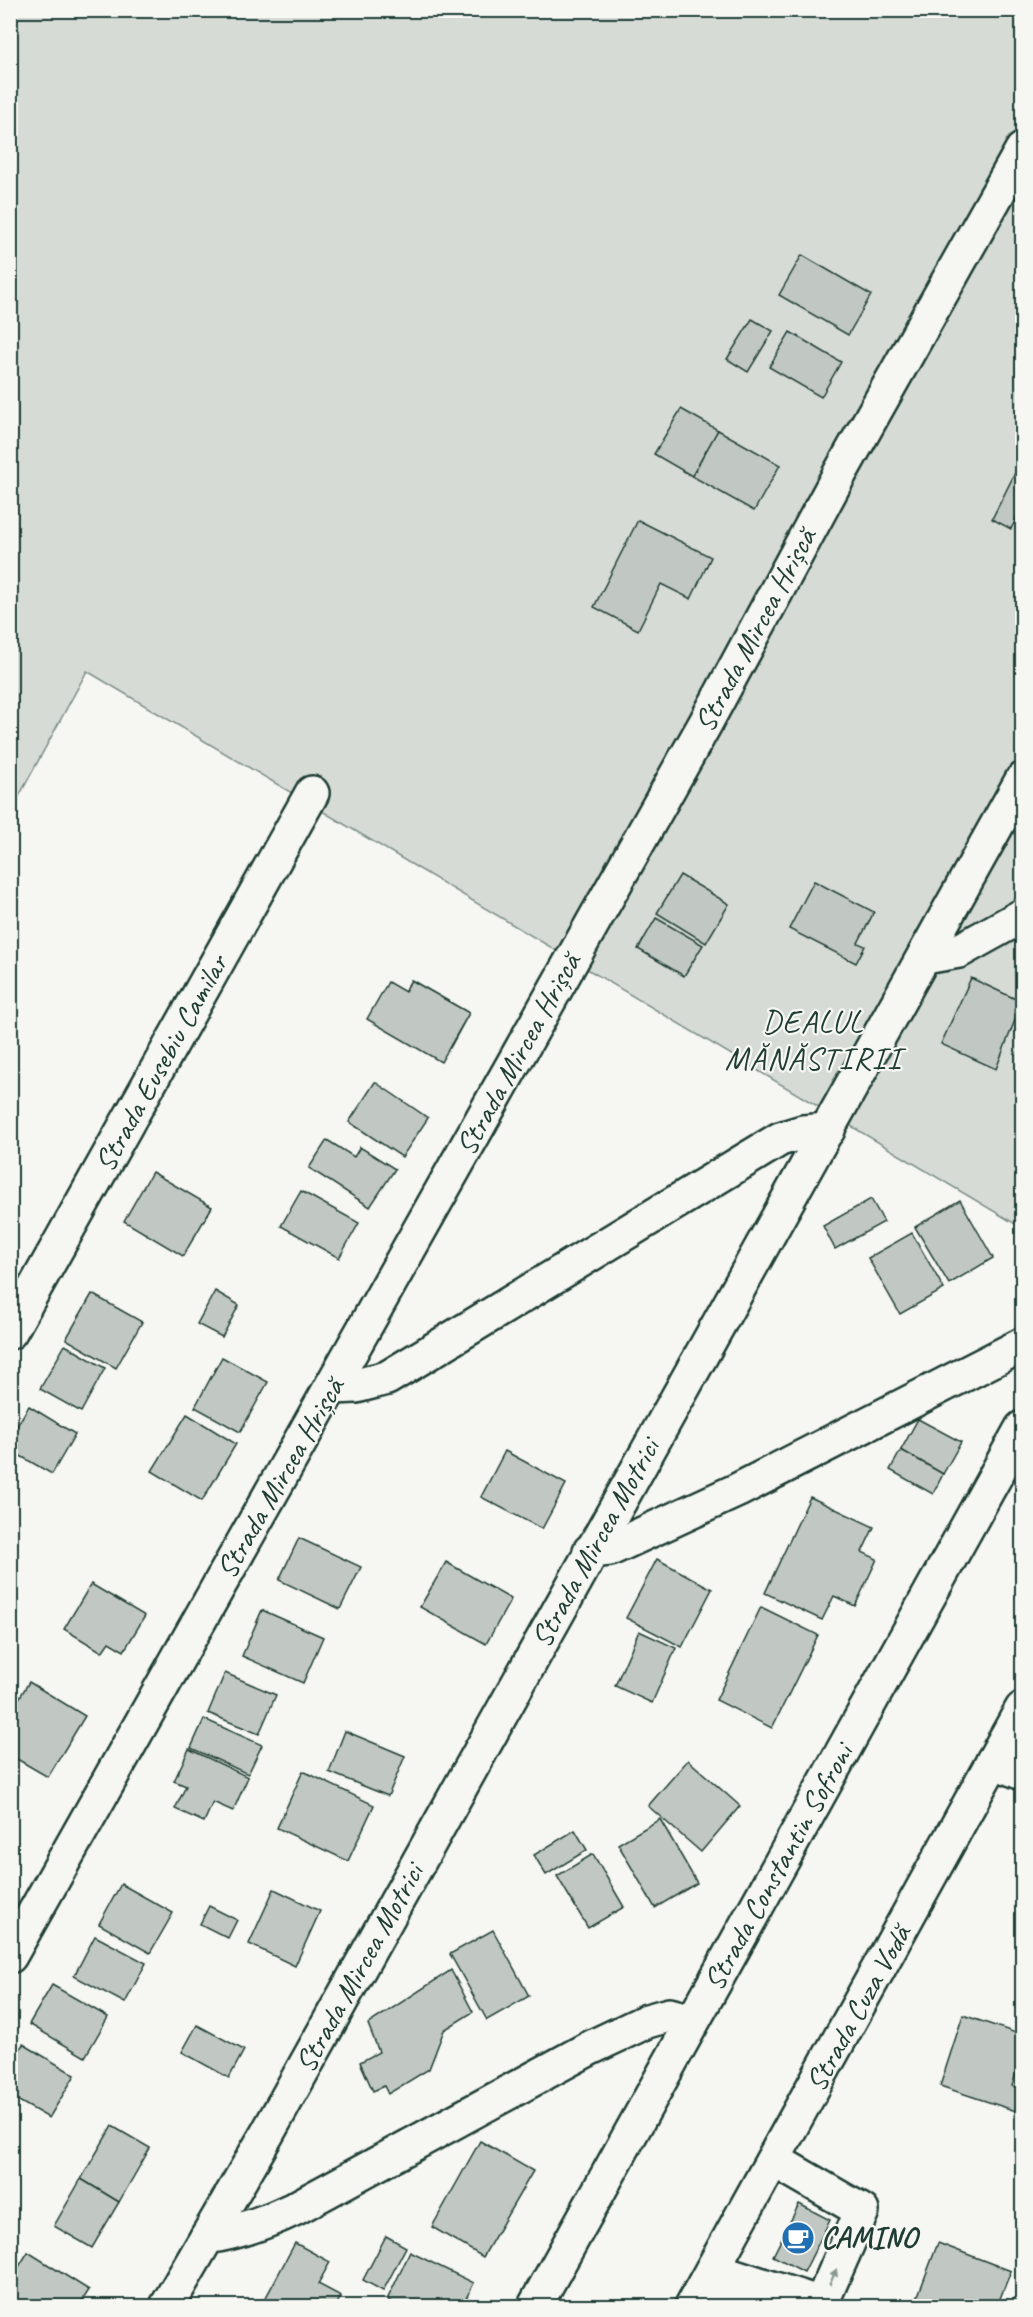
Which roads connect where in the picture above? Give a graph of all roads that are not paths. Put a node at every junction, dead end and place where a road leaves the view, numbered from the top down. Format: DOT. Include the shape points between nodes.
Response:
graph roads {
  1 [pos="1023,150"];
  2 [pos="1023,780"];
  3 [pos="312,793"];
  4 [pos="1023,916"];
  5 [pos="925,957"];
  6 [pos="828,1130"];
  7 [pos="10,1332"];
  8 [pos="1023,1345"];
  9 [pos="333,1387"];
  10 [pos="1023,1428"];
  11 [pos="590,1551"];
  12 [pos="1023,1709"];
  13 [pos="1008,1767"];
  14 [pos="10,1956"];
  15 [pos="692,2020"];
  16 [pos="774,2160"];
  17 [pos="207,2237"];
  18 [pos="702,2289"];
  19 [pos="167,2307"];
  20 [pos="536,2307"];
  21 [pos="740,2307"];
  1 -- 9 [label="main road, Strada Mircea Hrișcă"];
  2 -- 5 [label="main road, Strada Mircea Motrici"];
  3 -- 7 [label="main road, Strada Eusebiu Camilar"];
  4 -- 5 [label="main road" via="959,951"];
  5 -- 6 [label="main road, Strada Mircea Motrici"];
  6 -- 9 [label="main road" via="780,1139 387,1378"];
  6 -- 11 [label="main road, Strada Mircea Motrici"];
  8 -- 11 [label="main road" via="738,1490 615,1547"];
  9 -- 14 [label="main road, Strada Mircea Hrișcă"];
  10 -- 15 [label="main road, Strada Constantin Sofroni"];
  11 -- 17 [label="main road, Strada Mircea Motrici"];
  12 -- 13 [label="main road, Strada Cuza Vodă"];
  13 -- 16 [label="main road, Strada Cuza Vodă"];
  15 -- 17 [label="main road" via="669,2015 646,2021 294,2209 260,2225"];
  15 -- 20 [label="main road, Strada Constantin Sofroni"];
  16 -- 18 [label="main road, Strada Cuza Vodă"];
  18 -- 16 [label="main road, one-way" via="821,2304 862,2211"];
  17 -- 19 [label="main road, Strada Mircea Motrici"];
  18 -- 21 [label="main road"];
}
